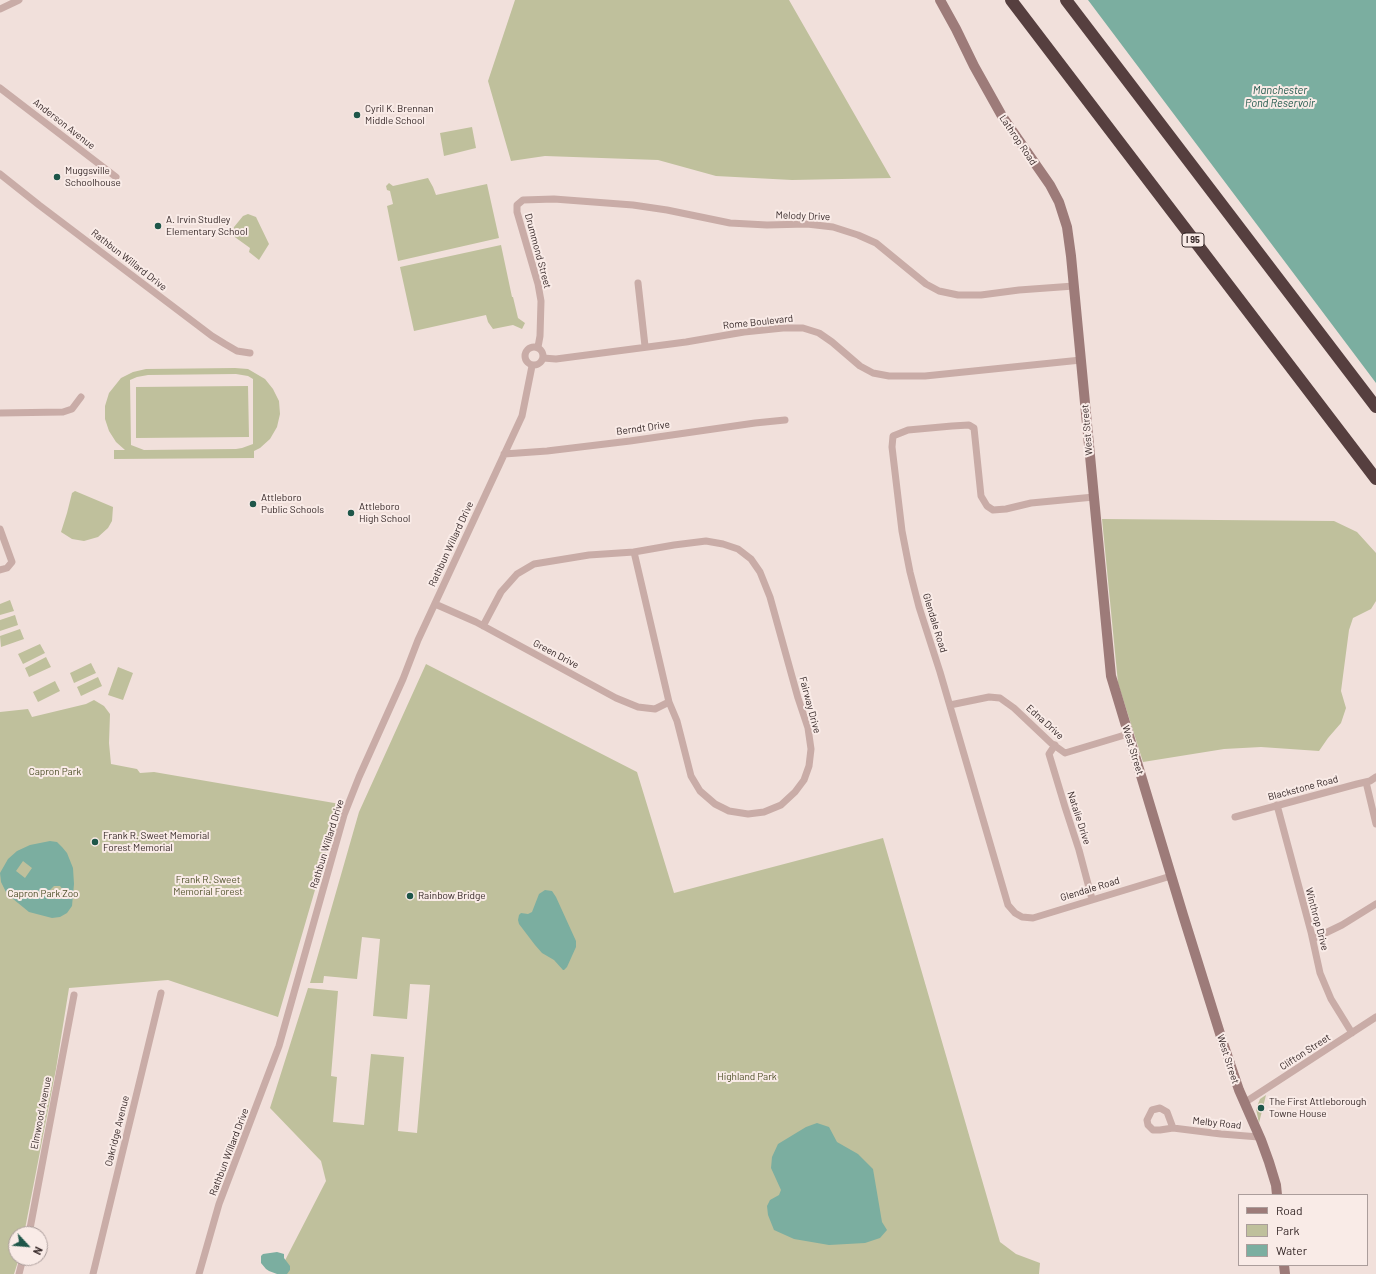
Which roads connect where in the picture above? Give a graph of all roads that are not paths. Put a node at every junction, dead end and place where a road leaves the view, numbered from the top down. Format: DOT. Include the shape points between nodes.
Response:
graph roads {
  1 [pos="19,0"];
  2 [pos="940,0"];
  3 [pos="1011,0"];
  4 [pos="1066,0"];
  5 [pos="2,5"];
  6 [pos="0,88"];
  7 [pos="0,174"];
  8 [pos="116,177"];
  9 [pos="517,207"];
  10 [pos="638,283"];
  11 [pos="1074,286"];
  12 [pos="645,346"];
  13 [pos="538,347"];
  14 [pos="250,353"];
  15 [pos="543,358"];
  16 [pos="1081,360"];
  17 [pos="532,366"];
  18 [pos="80,397"];
  19 [pos="1376,407"];
  20 [pos="0,413"];
  21 [pos="785,420"];
  22 [pos="504,454"];
  23 [pos="1376,479"];
  24 [pos="1094,497"];
  25 [pos="0,529"];
  26 [pos="634,552"];
  27 [pos="0,570"];
  28 [pos="435,604"];
  29 [pos="483,626"];
  30 [pos="669,702"];
  31 [pos="950,705"];
  32 [pos="1128,734"];
  33 [pos="1055,745"];
  34 [pos="1376,777"];
  35 [pos="1366,782"];
  36 [pos="1277,805"];
  37 [pos="1235,817"];
  38 [pos="1376,824"];
  39 [pos="1171,876"];
  40 [pos="1092,899"];
  41 [pos="1376,904"];
  42 [pos="1313,939"];
  43 [pos="161,993"];
  44 [pos="74,995"];
  45 [pos="1376,1017"];
  46 [pos="1352,1033"];
  47 [pos="1244,1103"];
  48 [pos="1173,1128"];
  49 [pos="1260,1137"];
  50 [pos="1277,1194"];
  51 [pos="30,1226"];
  52 [pos="93,1274"];
  53 [pos="199,1274"];
  1 -- 5 [label="street"];
  2 -- 11 [label="main road, Lathrop Road" via="1002,116 1059,202 1067,227"];
  3 -- 23 [label="highway, I 95"];
  4 -- 19 [label="highway"];
  6 -- 8 [label="street, Anderson Avenue"];
  7 -- 14 [label="street, Rathbun Willard Drive" via="212,336 237,350"];
  9 -- 11 [label="street, Melody Drive" via="523,200 583,200 667,210 730,223 833,227 858,234 876,243 926,284 939,291 958,295"];
  9 -- 13 [label="street, Drummond Street" via="538,284"];
  10 -- 12 [label="street"];
  11 -- 16 [label="main road, West Street"];
  12 -- 15 [label="street, Rome Boulevard" via="556,359"];
  12 -- 16 [label="street, Rome Boulevard" via="744,332 803,328 819,333 860,366 873,373 889,376 925,376"];
  13 -- 15 [label="street" via="543,352"];
  13 -- 17 [label="street" via="526,350 524,356 525,361"];
  15 -- 17 [label="street" via="539,364"];
  16 -- 24 [label="main road, West Street"];
  17 -- 22 [label="street, Rathbun Willard Drive" via="522,416"];
  18 -- 20 [label="street" via="72,409 63,412"];
  21 -- 22 [label="street, Berndt Drive" via="630,441"];
  22 -- 28 [label="street, Rathbun Willard Drive"];
  24 -- 31 [label="street, Glendale Road" via="1030,503 993,510 981,496 974,428 969,425 908,430 893,436 901,524 910,572"];
  24 -- 32 [label="main road, West Street" via="1111,676"];
  25 -- 27 [label="street" via="12,562 7,568"];
  26 -- 29 [label="street, Fairway Drive" via="590,555 534,564 516,574 501,592"];
  26 -- 30 [label="street, Fairway Drive"];
  26 -- 30 [label="street, Fairway Drive" via="706,541 738,549 751,559 760,572 770,597 808,728 811,749 804,780 781,805 764,812 748,814 729,811 715,804 700,791 691,776 677,721"];
  28 -- 29 [label="street, Green Drive"];
  28 -- 53 [label="street, Rathbun Willard Drive" via="344,815 279,1046 219,1204"];
  29 -- 30 [label="street, Green Drive" via="616,698 638,707 654,709"];
  31 -- 33 [label="street, Edna Drive" via="989,697 1000,698"];
  31 -- 40 [label="street, Glendale Road" via="1008,905 1022,917 1033,918"];
  32 -- 33 [label="street, Edna Drive" via="1065,753"];
  32 -- 39 [label="main road, West Street"];
  33 -- 40 [label="street, Natalie Drive" via="1049,754"];
  34 -- 35 [label="street, Blackstone Road"];
  35 -- 36 [label="street, Blackstone Road"];
  35 -- 38 [label="street"];
  36 -- 37 [label="street, Blackstone Road"];
  36 -- 42 [label="street, Winthrop Drive"];
  39 -- 40 [label="street, Glendale Road"];
  39 -- 47 [label="main road, West Street"];
  41 -- 42 [label="street"];
  42 -- 46 [label="street, Winthrop Drive" via="1320,972 1331,998"];
  43 -- 52 [label="street, Oakridge Avenue"];
  44 -- 51 [label="street, Elmwood Avenue"];
  45 -- 46 [label="street, Clifton Street"];
  46 -- 47 [label="street, Clifton Street"];
  47 -- 49 [label="main road, West Street"];
  48 -- 49 [label="street, Melby Road"];
  49 -- 50 [label="main road, West Street"];
}
